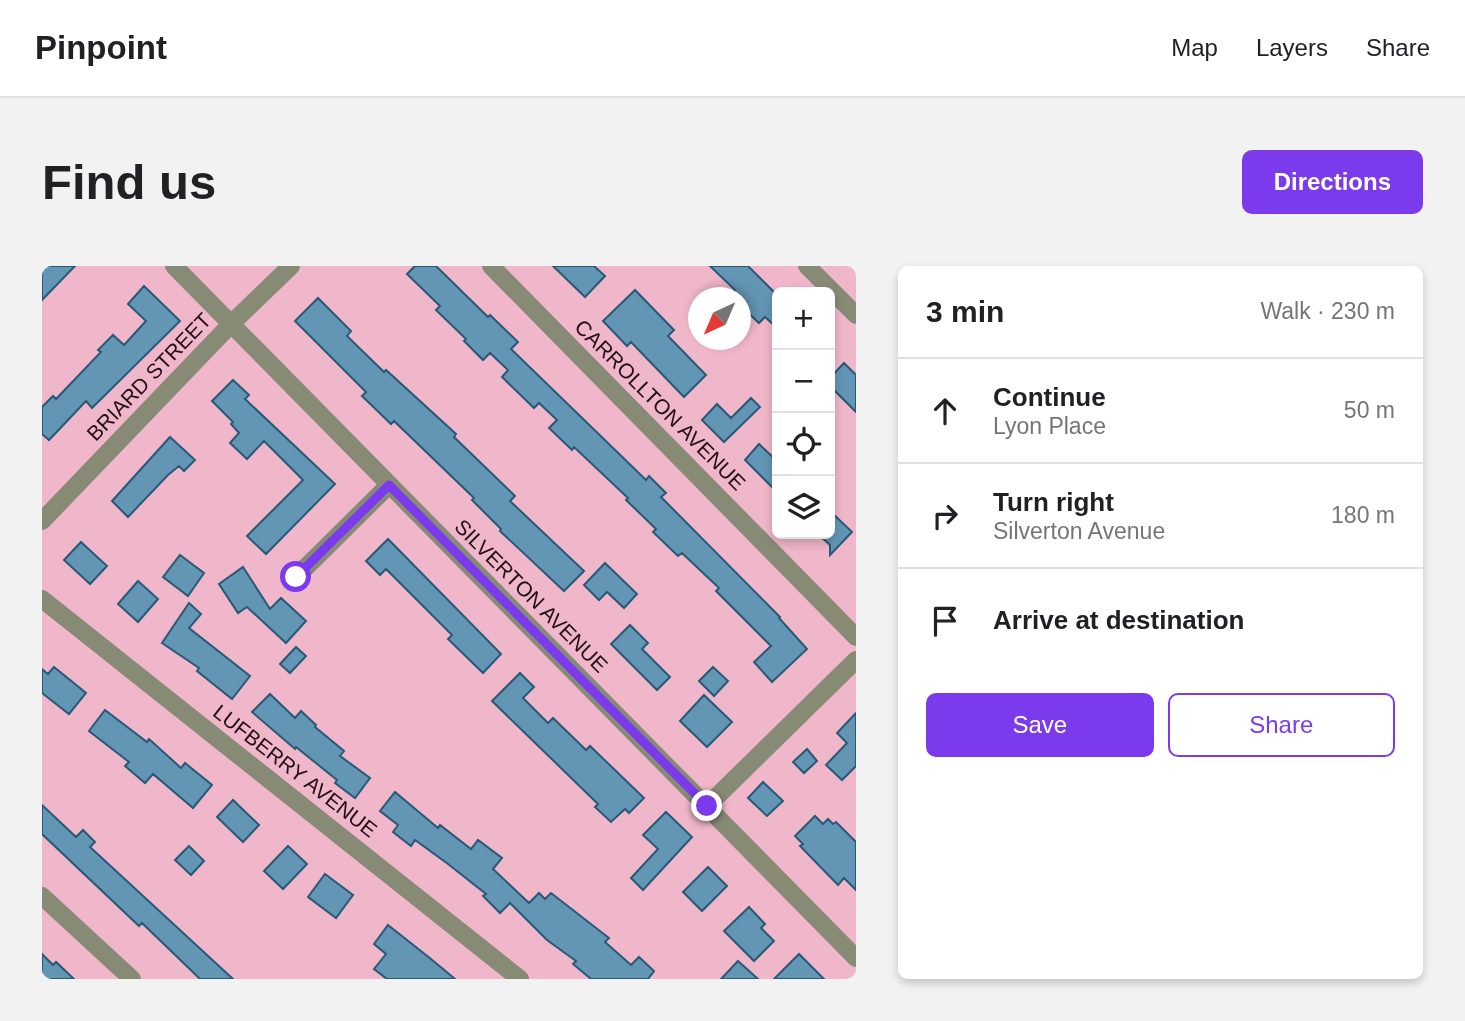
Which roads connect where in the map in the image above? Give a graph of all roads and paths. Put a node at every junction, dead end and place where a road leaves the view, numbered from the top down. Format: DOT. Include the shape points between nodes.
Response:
graph roads {
  1 [pos="174,266"];
  2 [pos="291,266"];
  3 [pos="491,266"];
  4 [pos="807,266"];
  5 [pos="856,315"];
  6 [pos="231,324"];
  7 [pos="389,485"];
  8 [pos="42,521"];
  9 [pos="296,577"];
  10 [pos="42,599"];
  11 [pos="856,637"];
  12 [pos="856,660"];
  13 [pos="707,806"];
  14 [pos="42,896"];
  15 [pos="856,958"];
  16 [pos="132,979"];
  17 [pos="520,979"];
  1 -- 6 [label="street, SILVERTON AVENUE"];
  2 -- 6 [label="street, BRIARD STREET"];
  3 -- 11 [label="street, CARROLLTON AVENUE"];
  4 -- 5 [label="street"];
  6 -- 7 [label="street, SILVERTON AVENUE"];
  6 -- 8 [label="street, BRIARD STREET"];
  7 -- 9 [label="street"];
  7 -- 13 [label="street, SILVERTON AVENUE"];
  10 -- 17 [label="street, LUFBERRY AVENUE"];
  12 -- 13 [label="street"];
  13 -- 15 [label="street, SILVERTON AVENUE"];
  14 -- 16 [label="street"];
}
